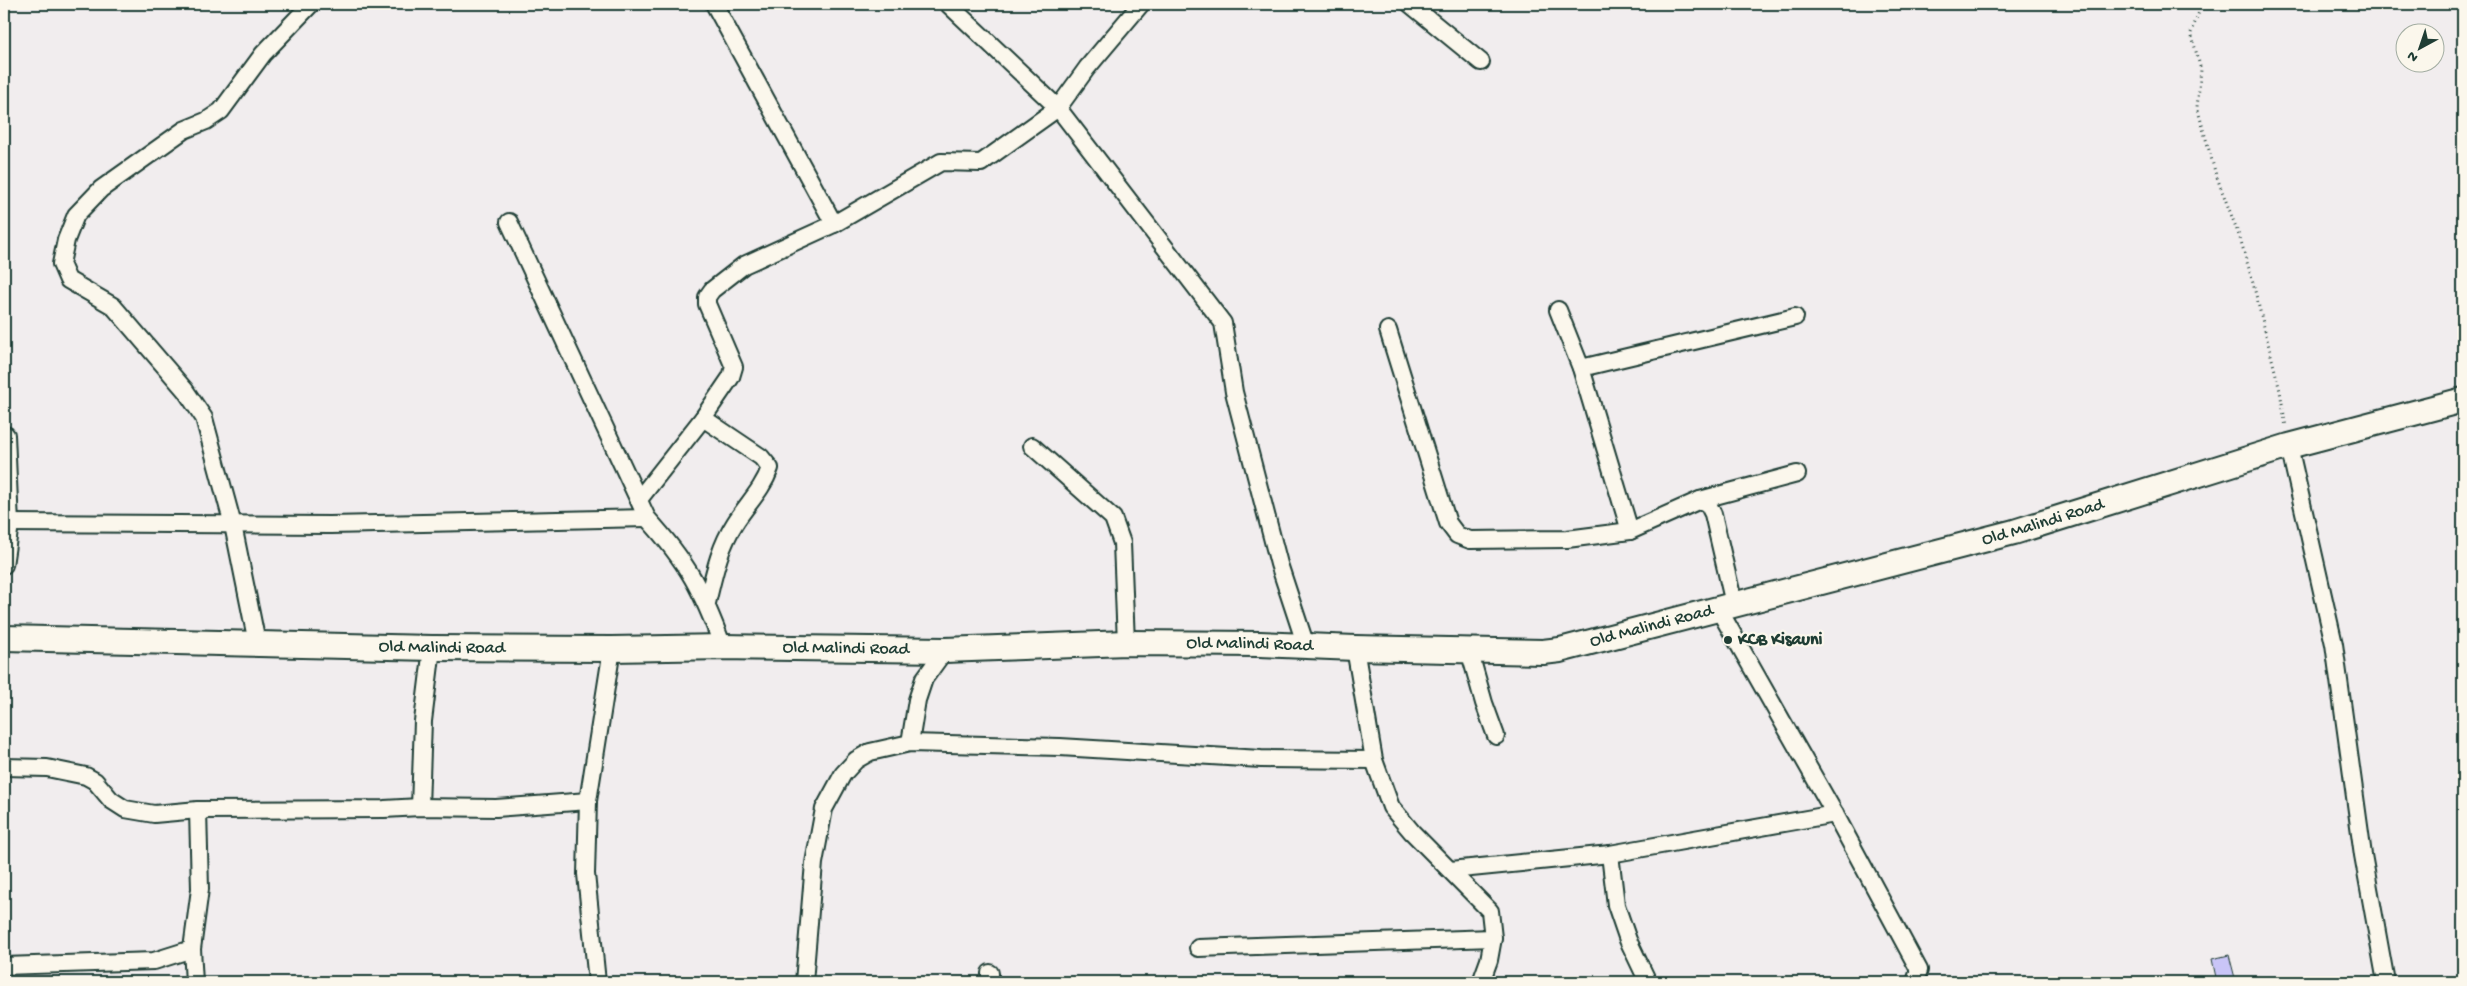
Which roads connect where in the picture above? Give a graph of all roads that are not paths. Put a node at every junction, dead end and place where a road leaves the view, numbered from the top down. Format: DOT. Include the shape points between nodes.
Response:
graph roads {
  1 [pos="311,4"];
  2 [pos="714,4"];
  3 [pos="948,4"];
  4 [pos="1141,4"];
  5 [pos="1410,4"];
  6 [pos="1481,62"];
  7 [pos="1058,108"];
  8 [pos="509,222"];
  9 [pos="834,224"];
  10 [pos="1558,310"];
  11 [pos="1795,317"];
  12 [pos="1388,330"];
  13 [pos="1581,368"];
  14 [pos="2463,400"];
  15 [pos="703,418"];
  16 [pos="6,435"];
  17 [pos="1032,446"];
  18 [pos="2289,446"];
  19 [pos="1797,474"];
  20 [pos="640,498"];
  21 [pos="1700,500"];
  22 [pos="647,518"];
  23 [pos="7,523"];
  24 [pos="233,525"];
  25 [pos="1630,531"];
  26 [pos="4,564"];
  27 [pos="707,602"];
  28 [pos="1726,606"];
  29 [pos="4,638"];
  30 [pos="1126,643"];
  31 [pos="257,644"];
  32 [pos="1306,646"];
  33 [pos="723,647"];
  34 [pos="432,648"];
  35 [pos="1355,648"];
  36 [pos="612,649"];
  37 [pos="945,650"];
  38 [pos="1469,650"];
  39 [pos="1496,736"];
  40 [pos="910,743"];
  41 [pos="1374,760"];
  42 [pos="4,767"];
  43 [pos="588,801"];
  44 [pos="420,807"];
  45 [pos="198,810"];
  46 [pos="1835,814"];
  47 [pos="1610,854"];
  48 [pos="1451,870"];
  49 [pos="1493,938"];
  50 [pos="1198,948"];
  51 [pos="192,949"];
  52 [pos="4,966"];
  53 [pos="194,982"];
  54 [pos="597,982"];
  55 [pos="804,982"];
  56 [pos="1481,982"];
  57 [pos="1648,982"];
  58 [pos="1915,982"];
  59 [pos="2386,982"];
  1 -- 24 [label="street" via="263,54 221,111 184,130 101,189 76,215 61,264 68,280 113,306 185,390 204,418"];
  2 -- 9 [label="street"];
  3 -- 7 [label="street"];
  4 -- 7 [label="street"];
  5 -- 6 [label="street"];
  7 -- 9 [label="street" via="981,163 940,162"];
  7 -- 32 [label="street" via="1222,323 1234,392 1279,564"];
  8 -- 20 [label="street"];
  9 -- 15 [label="street" via="744,266 707,297 707,304 734,367 732,377"];
  10 -- 13 [label="street"];
  11 -- 13 [label="street"];
  12 -- 25 [label="street" via="1448,523 1457,535 1470,540 1567,539"];
  13 -- 25 [label="street"];
  14 -- 18 [label="main road, Old Malindi Road"];
  15 -- 20 [label="street"];
  15 -- 27 [label="street" via="761,458 770,468 766,480 735,523 718,555"];
  16 -- 23 [label="street"];
  17 -- 30 [label="street" via="1113,518 1122,543"];
  18 -- 28 [label="main road, Old Malindi Road" via="2014,532"];
  18 -- 59 [label="street" via="2334,644 2363,855"];
  19 -- 21 [label="street"];
  20 -- 22 [label="street"];
  21 -- 25 [label="street"];
  21 -- 28 [label="street" via="1708,504 1713,514"];
  22 -- 24 [label="street"];
  22 -- 27 [label="street" via="692,573"];
  23 -- 24 [label="street"];
  23 -- 26 [label="street"];
  24 -- 31 [label="street"];
  27 -- 33 [label="street"];
  28 -- 38 [label="main road, Old Malindi Road" via="1560,650"];
  28 -- 46 [label="street"];
  29 -- 31 [label="main road, Old Malindi Road"];
  30 -- 32 [label="main road, Old Malindi Road"];
  30 -- 37 [label="main road, Old Malindi Road"];
  31 -- 34 [label="main road, Old Malindi Road"];
  32 -- 35 [label="main road, Old Malindi Road"];
  33 -- 36 [label="main road, Old Malindi Road"];
  33 -- 37 [label="main road, Old Malindi Road"];
  34 -- 36 [label="main road, Old Malindi Road"];
  34 -- 44 [label="street" via="423,721"];
  35 -- 38 [label="main road, Old Malindi Road"];
  35 -- 41 [label="street"];
  36 -- 43 [label="street"];
  37 -- 40 [label="street" via="924,679"];
  38 -- 39 [label="street"];
  40 -- 41 [label="street" via="1060,747 1261,759"];
  40 -- 55 [label="street" via="870,752 856,760 839,780 824,809 814,863"];
  41 -- 48 [label="street" via="1391,807"];
  42 -- 45 [label="street" via="47,768 86,776 125,809 154,814"];
  43 -- 44 [label="street" via="496,808"];
  43 -- 54 [label="street" via="586,874"];
  44 -- 45 [label="street"];
  45 -- 51 [label="street" via="200,889"];
  46 -- 47 [label="street"];
  46 -- 58 [label="street" via="1919,970"];
  47 -- 48 [label="street"];
  47 -- 57 [label="street" via="1616,905"];
  48 -- 49 [label="street" via="1490,911"];
  49 -- 50 [label="street"];
  49 -- 56 [label="street"];
  51 -- 52 [label="street" via="154,961"];
  51 -- 53 [label="street"];
}
